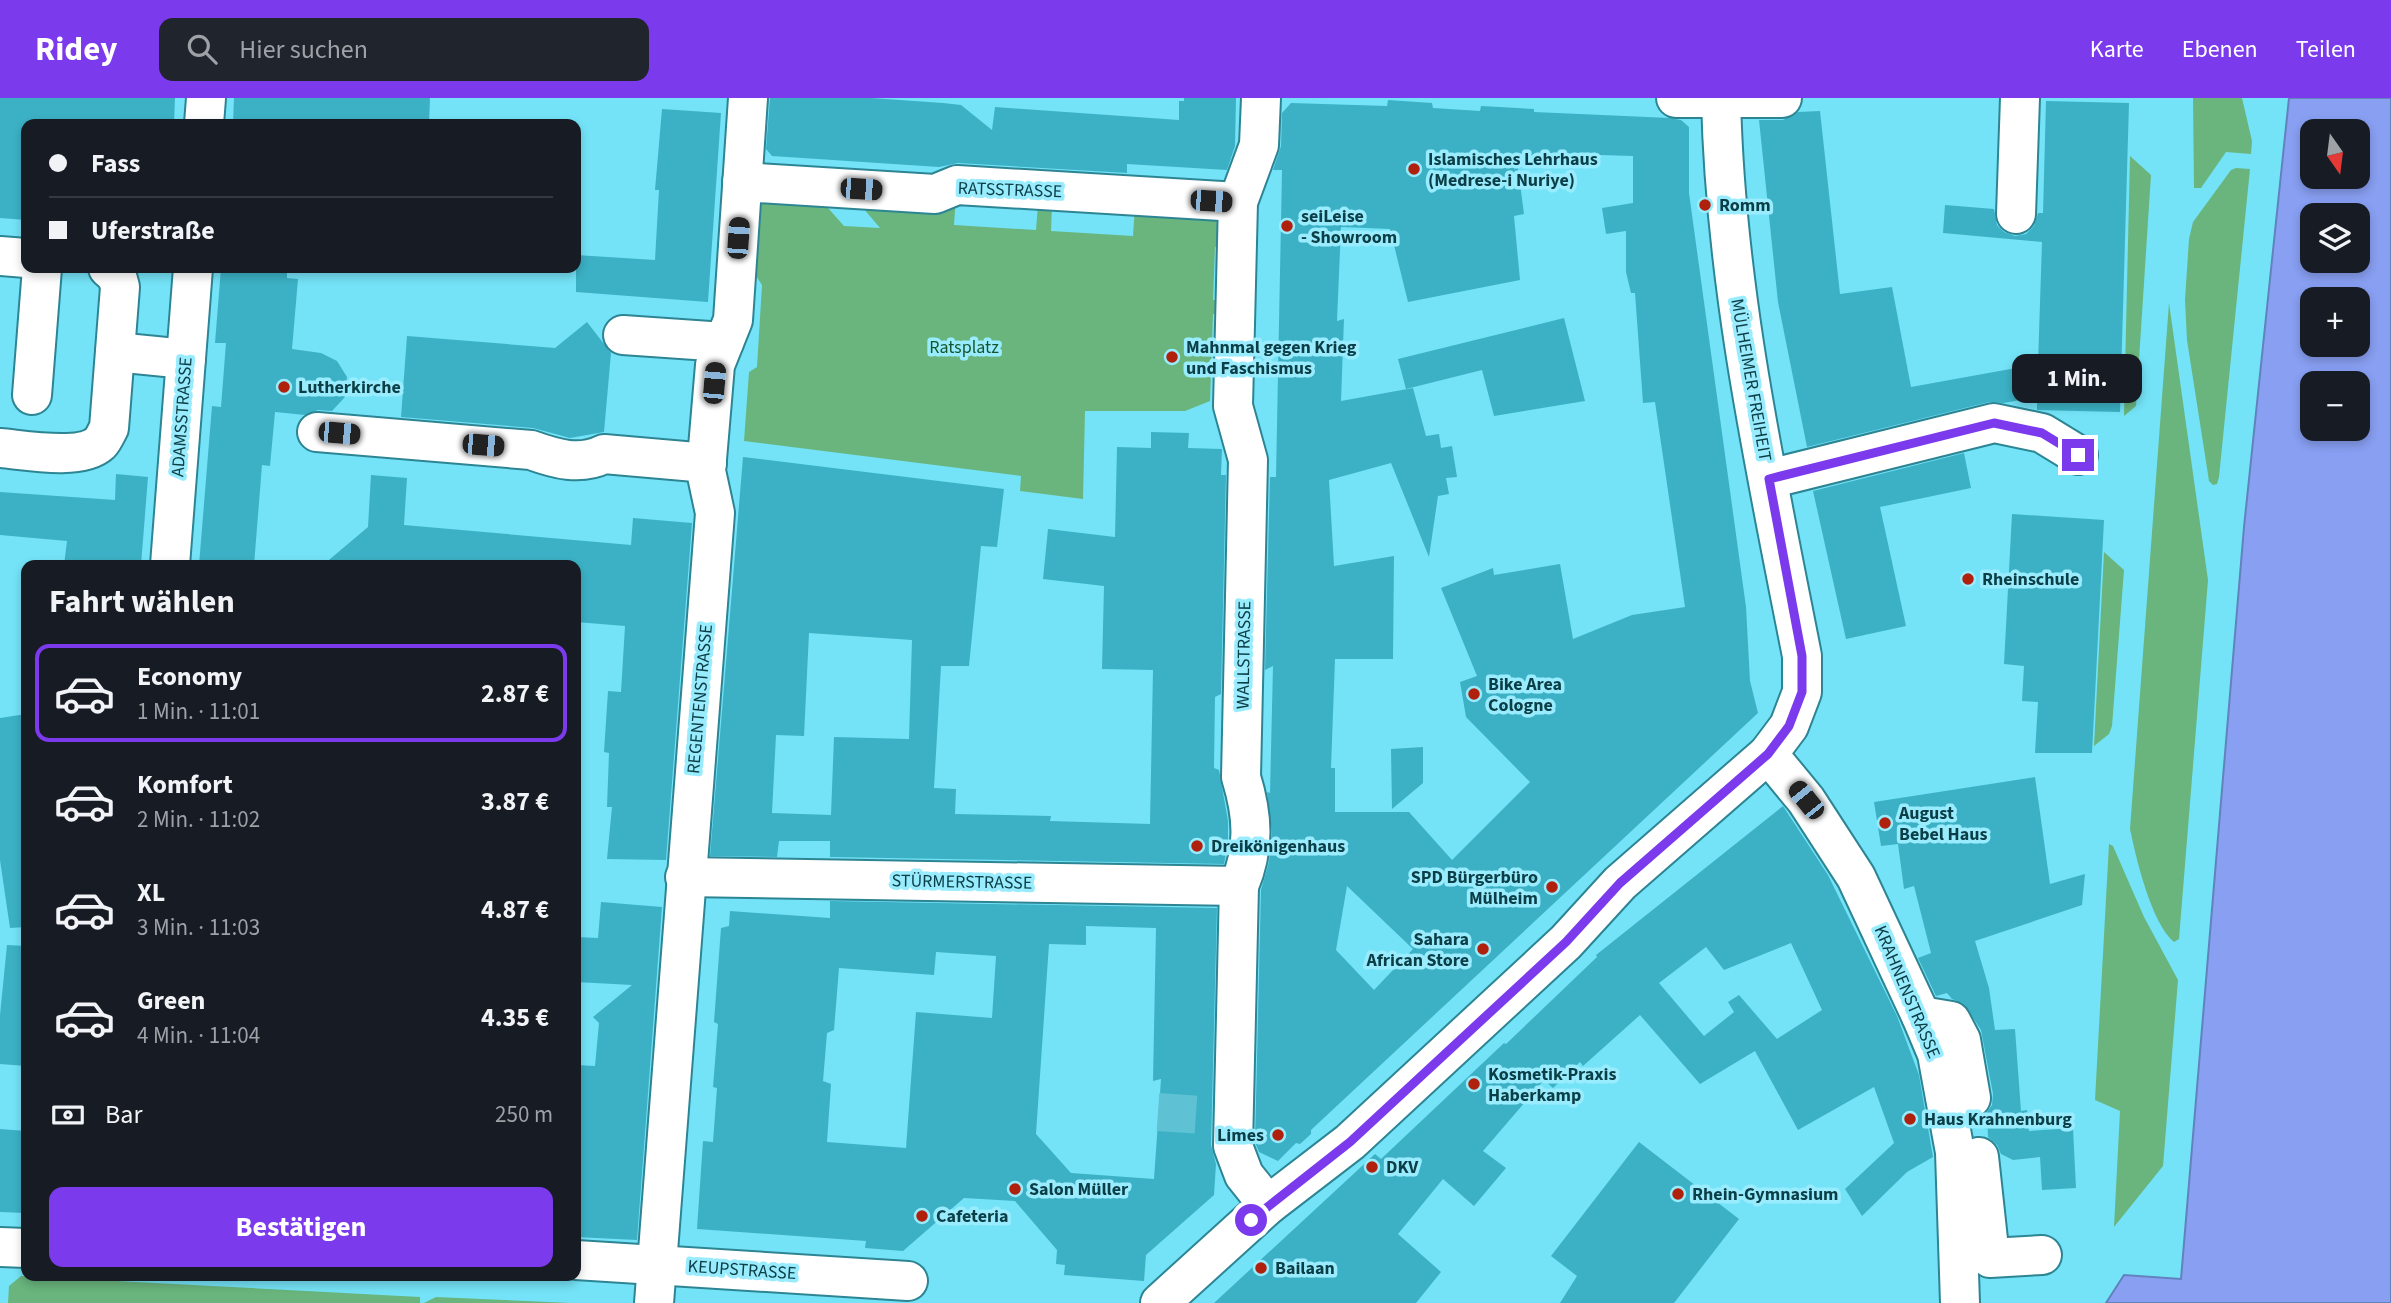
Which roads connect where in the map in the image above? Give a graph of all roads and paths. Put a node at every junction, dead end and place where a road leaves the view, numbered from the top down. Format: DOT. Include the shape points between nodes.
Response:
graph roads {
  1 [pos="206,98"];
  2 [pos="1261,98"];
  3 [pos="1676,98"];
  4 [pos="1782,98"];
  5 [pos="2021,98"];
  6 [pos="738,99"];
  7 [pos="1721,99"];
  8 [pos="204,119"];
  9 [pos="742,182"];
  10 [pos="1238,202"];
  11 [pos="2016,214"];
  12 [pos="0,256"];
  13 [pos="21,258"];
  14 [pos="42,273"];
  15 [pos="114,273"];
  16 [pos="193,273"];
  17 [pos="623,335"];
  18 [pos="724,342"];
  19 [pos="115,352"];
  20 [pos="186,359"];
  21 [pos="33,394"];
  22 [pos="317,432"];
  23 [pos="0,448"];
  24 [pos="2078,455"];
  25 [pos="707,463"];
  26 [pos="1769,479"];
  27 [pos="170,560"];
  28 [pos="1768,754"];
  29 [pos="685,877"];
  30 [pos="1239,886"];
  31 [pos="1922,1016"];
  32 [pos="1268,1205"];
  33 [pos="0,1247"];
  34 [pos="21,1248"];
  35 [pos="2042,1255"];
  36 [pos="581,1260"];
  37 [pos="656,1264"];
  38 [pos="908,1281"];
  39 [pos="653,1303"];
  40 [pos="1160,1303"];
  41 [pos="1960,1303"];
  1 -- 8 [label="street"];
  2 -- 10 [label="street, WALLSTRASSE" via="1259,145"];
  3 -- 7 [label="street"];
  4 -- 7 [label="street"];
  5 -- 11 [label="street"];
  6 -- 9 [label="street, REGENTENSTRASSE"];
  7 -- 26 [label="street, MÜLHEIMER FREIHEIT" via="1724,200"];
  9 -- 10 [label="street, RATSSTRASSE" via="935,194 957,185"];
  9 -- 18 [label="street, REGENTENSTRASSE" via="733,320"];
  10 -- 30 [label="street, WALLSTRASSE" via="1233,406 1248,460 1241,777 1251,808 1250,861"];
  12 -- 13 [label="street"];
  14 -- 21 [label="street"];
  15 -- 19 [label="street" via="120,287"];
  16 -- 20 [label="street, ADAMSSTRASSE"];
  17 -- 18 [label="street"];
  18 -- 25 [label="street, REGENTENSTRASSE" via="715,365"];
  19 -- 20 [label="street"];
  19 -- 23 [label="street" via="109,428 99,444 69,453"];
  20 -- 27 [label="street, ADAMSSTRASSE"];
  22 -- 25 [label="street" via="531,450 552,458 589,461 604,454"];
  24 -- 26 [label="street" via="2042,433 1994,423"];
  25 -- 29 [label="street, REGENTENSTRASSE" via="715,513"];
  26 -- 28 [label="street, MÜLHEIMER FREIHEIT" via="1802,656 1802,692 1789,726"];
  28 -- 31 [label="street, KRAHNENSTRASSE" via="1806,800 1856,877"];
  28 -- 32 [label="street, MÜLHEIMER FREIHEIT" via="1620,883 1566,942 1350,1142"];
  29 -- 30 [label="street, STÜRMERSTRASSE"];
  29 -- 37 [label="street, REGENTENSTRASSE"];
  30 -- 32 [label="street, WALLSTRASSE" via="1228,1126 1244,1175"];
  31 -- 35 [label="street" via="1951,1021 1961,1040 1990,1258"];
  31 -- 41 [label="street, KRAHNENSTRASSE" via="1937,1054 1955,1152"];
  32 -- 40 [label="street, MÜLHEIMER FREIHEIT"];
  33 -- 34 [label="street"];
  36 -- 37 [label="street, KEUPSTRASSE"];
  37 -- 38 [label="street, KEUPSTRASSE"];
  37 -- 39 [label="street, REGENTENSTRASSE"];
}
